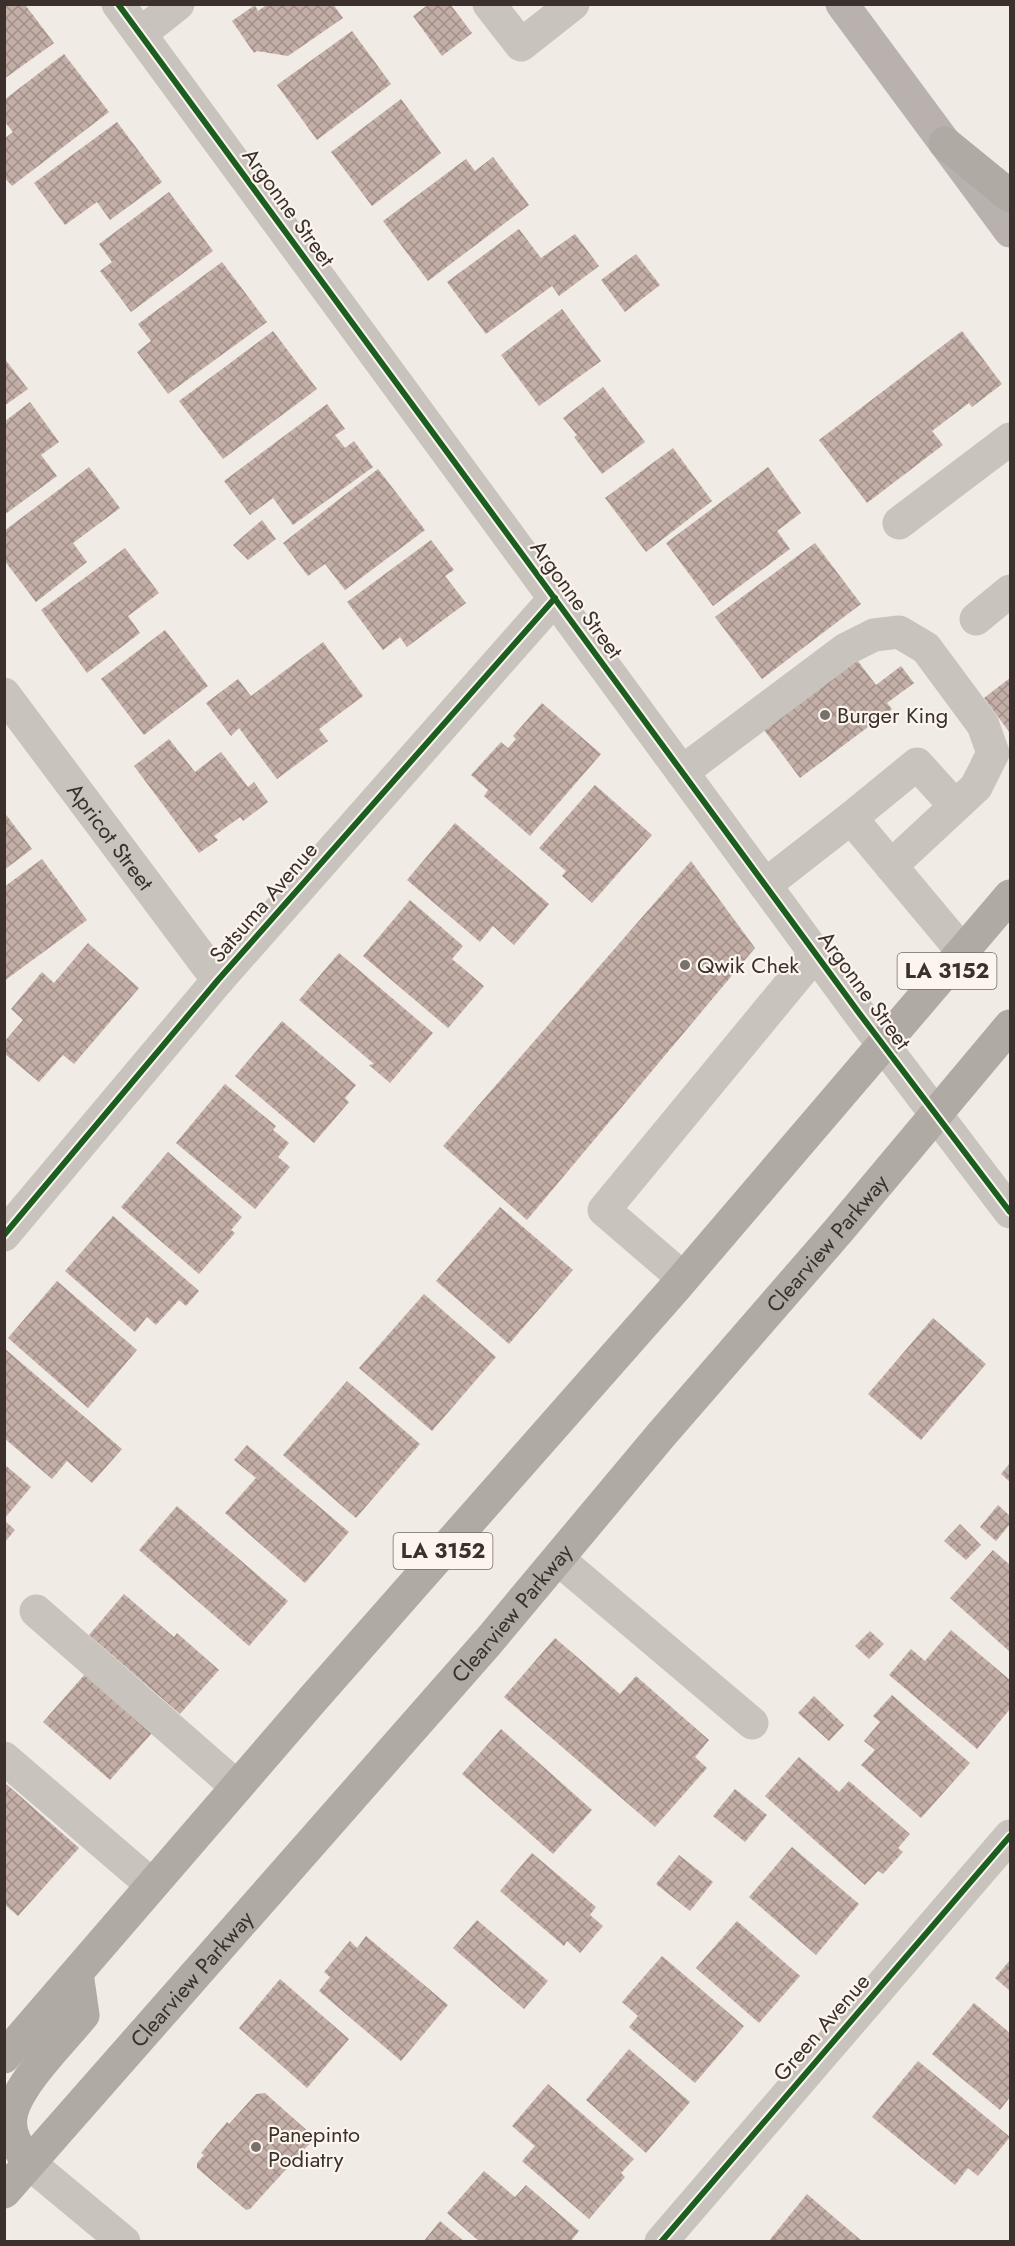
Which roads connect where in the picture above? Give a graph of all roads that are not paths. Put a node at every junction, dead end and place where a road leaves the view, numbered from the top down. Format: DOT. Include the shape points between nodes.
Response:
graph roads {
  1 [pos="118,4"];
  2 [pos="178,4"];
  3 [pos="489,4"];
  4 [pos="573,4"];
  5 [pos="842,4"];
  6 [pos="140,33"];
  7 [pos="945,143"];
  8 [pos="1011,196"];
  9 [pos="1011,231"];
  10 [pos="1011,439"];
  11 [pos="899,523"];
  12 [pos="1011,591"];
  13 [pos="555,598"];
  14 [pos="976,619"];
  15 [pos="4,693"];
  16 [pos="682,772"];
  17 [pos="955,806"];
  18 [pos="851,818"];
  19 [pos="891,866"];
  20 [pos="765,885"];
  21 [pos="1011,896"];
  22 [pos="963,952"];
  23 [pos="816,954"];
  24 [pos="218,980"];
  25 [pos="1011,1026"];
  26 [pos="884,1046"];
  27 [pos="936,1116"];
  28 [pos="1011,1212"];
  29 [pos="4,1235"];
  30 [pos="683,1278"];
  31 [pos="558,1559"];
  32 [pos="36,1611"];
  33 [pos="752,1723"];
  34 [pos="4,1758"];
  35 [pos="237,1787"];
  36 [pos="1011,1836"];
  37 [pos="152,1885"];
  38 [pos="77,1973"];
  39 [pos="4,2057"];
  40 [pos="29,2163"];
  41 [pos="4,2192"];
  42 [pos="124,2241"];
  43 [pos="661,2241"];
  1 -- 6 [label="street, Argonne Street"];
  2 -- 6 [label="street"];
  3 -- 4 [label="street" via="520,45"];
  5 -- 7 [label="main road"];
  6 -- 13 [label="street, Argonne Street"];
  7 -- 8 [label="highway"];
  7 -- 9 [label="main road"];
  10 -- 11 [label="street"];
  12 -- 14 [label="street"];
  13 -- 16 [label="street, Argonne Street"];
  13 -- 24 [label="street, Satsuma Avenue"];
  15 -- 24 [label="street, Apricot Street"];
  16 -- 17 [label="street" via="846,649 874,635 899,632 926,648 983,725 993,753 976,787"];
  16 -- 20 [label="street, Argonne Street"];
  17 -- 18 [label="street" via="917,764"];
  17 -- 19 [label="street"];
  18 -- 19 [label="street"];
  18 -- 20 [label="street"];
  19 -- 22 [label="street"];
  20 -- 23 [label="street, Argonne Street"];
  21 -- 22 [label="highway, LA 3152"];
  22 -- 26 [label="highway, LA 3152"];
  23 -- 26 [label="street, Argonne Street"];
  23 -- 30 [label="street" via="604,1210"];
  24 -- 29 [label="street, Satsuma Avenue"];
  25 -- 27 [label="highway, Clearview Parkway"];
  26 -- 27 [label="street, Argonne Street"];
  26 -- 30 [label="highway, LA 3152"];
  27 -- 28 [label="street, Argonne Street"];
  27 -- 31 [label="highway, Clearview Parkway"];
  30 -- 35 [label="highway, LA 3152"];
  31 -- 33 [label="street"];
  31 -- 40 [label="highway, Clearview Parkway"];
  32 -- 35 [label="street"];
  34 -- 37 [label="street"];
  35 -- 37 [label="highway, LA 3152"];
  36 -- 43 [label="street, Green Avenue"];
  37 -- 38 [label="highway, LA 3152"];
  38 -- 39 [label="highway, LA 3152"];
  38 -- 40 [label="highway" via="83,2015 21,2090 10,2118 15,2143"];
  40 -- 41 [label="highway, Clearview Parkway"];
  40 -- 42 [label="street"];
}
